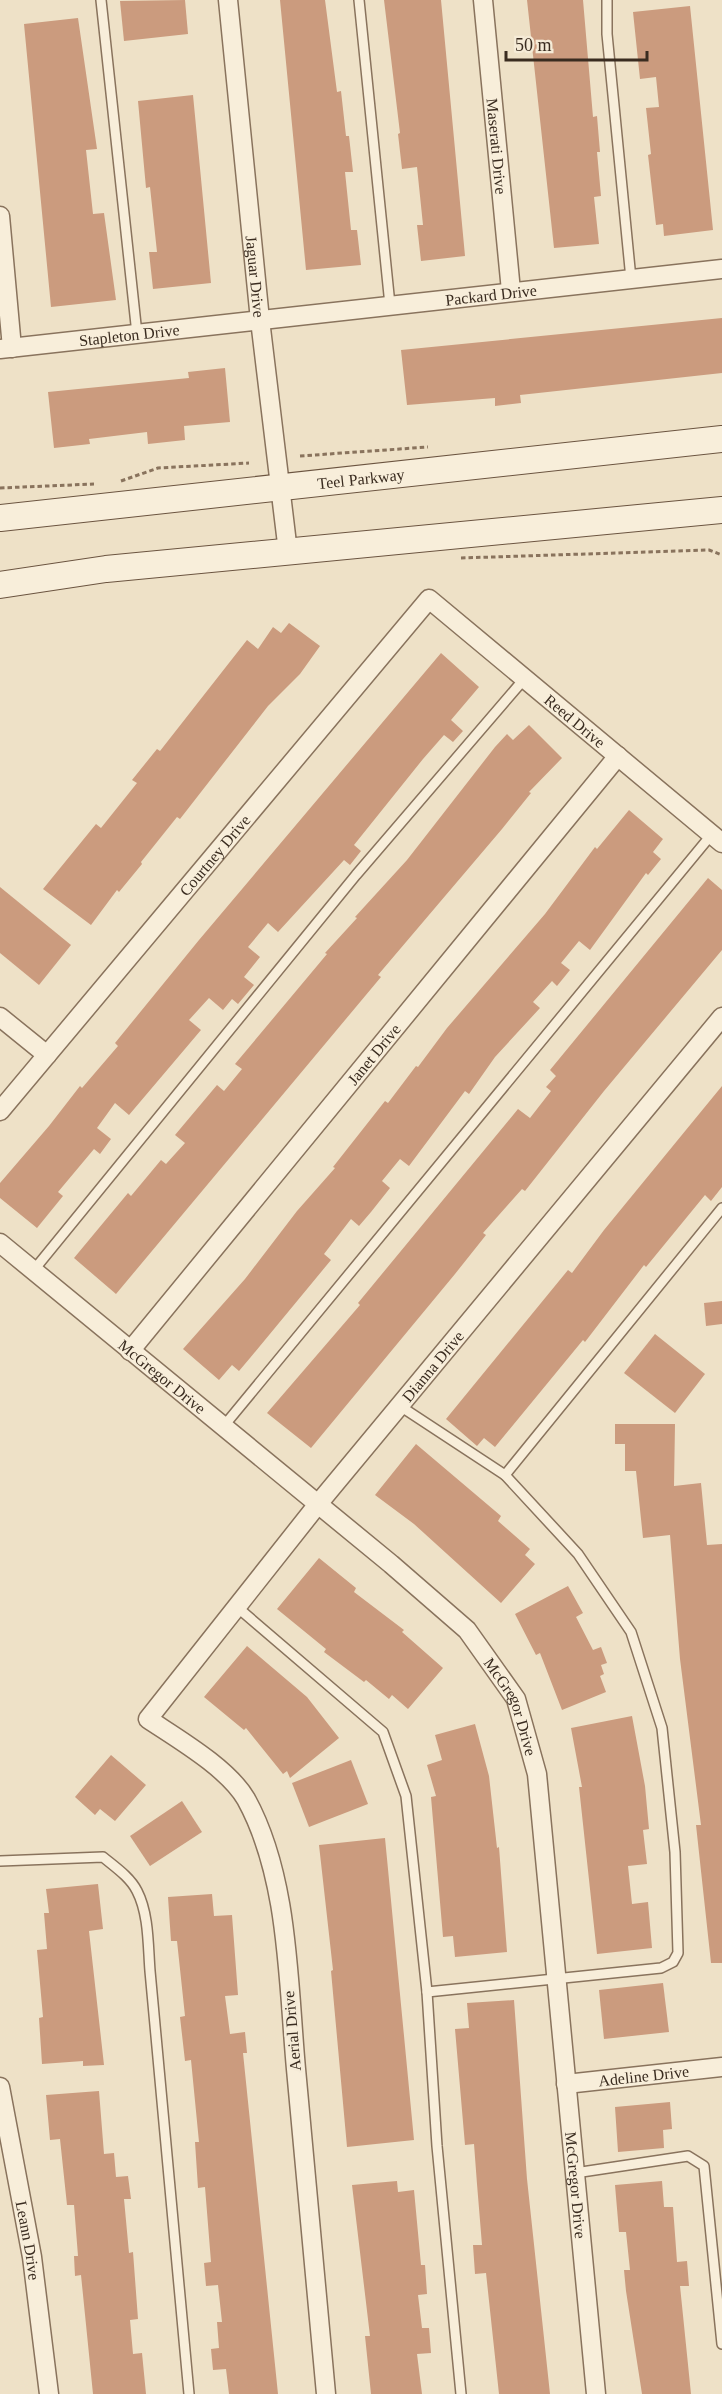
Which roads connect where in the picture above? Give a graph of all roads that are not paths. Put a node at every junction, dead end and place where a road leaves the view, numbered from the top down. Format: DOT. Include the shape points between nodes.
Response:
graph roads {
  1 [pos="101,0"];
  2 [pos="228,0"];
  3 [pos="359,0"];
  4 [pos="483,0"];
  5 [pos="607,0"];
  6 [pos="0,216"];
  7 [pos="722,269"];
  8 [pos="631,279"];
  9 [pos="511,291"];
  10 [pos="390,305"];
  11 [pos="260,320"];
  12 [pos="137,334"];
  13 [pos="6,348"];
  14 [pos="722,439"];
  15 [pos="280,486"];
  16 [pos="722,510"];
  17 [pos="0,518"];
  18 [pos="288,552"];
  19 [pos="0,585"];
  20 [pos="429,599"];
  21 [pos="525,678"];
  22 [pos="618,756"];
  23 [pos="717,838"];
  24 [pos="0,1017"];
  25 [pos="721,1019"];
  26 [pos="47,1055"];
  27 [pos="0,1111"];
  28 [pos="722,1208"];
  29 [pos="0,1243"];
  30 [pos="33,1271"];
  31 [pos="130,1351"];
  32 [pos="400,1406"];
  33 [pos="223,1427"];
  34 [pos="505,1475"];
  35 [pos="318,1504"];
  36 [pos="237,1607"];
  37 [pos="148,1719"];
  38 [pos="0,1861"];
  39 [pos="556,1980"];
  40 [pos="427,1992"];
  41 [pos="722,2067"];
  42 [pos="566,2084"];
  43 [pos="0,2087"];
  44 [pos="575,2173"];
  45 [pos="722,2344"];
  46 [pos="49,2394"];
  47 [pos="189,2394"];
  48 [pos="326,2394"];
  49 [pos="461,2394"];
  50 [pos="596,2394"];
  1 -- 12 [label="lane"];
  2 -- 11 [label="street, Jaguar Drive"];
  3 -- 10 [label="lane"];
  4 -- 9 [label="street, Maserati Drive"];
  5 -- 8 [label="lane"];
  6 -- 13 [label="street"];
  7 -- 8 [label="street, Packard Drive"];
  8 -- 9 [label="street, Packard Drive"];
  9 -- 10 [label="street, Packard Drive"];
  10 -- 11 [label="street, Packard Drive"];
  11 -- 12 [label="street, Stapleton Drive"];
  11 -- 15 [label="street, Jaguar Drive"];
  12 -- 13 [label="street, Stapleton Drive"];
  14 -- 15 [label="main road, Teel Parkway"];
  15 -- 17 [label="main road, Teel Parkway"];
  15 -- 18 [label="street, Jaguar Drive"];
  16 -- 18 [label="main road"];
  18 -- 19 [label="main road" via="106,569"];
  20 -- 21 [label="street, Reed Drive"];
  20 -- 26 [label="street, Courtney Drive"];
  21 -- 22 [label="street, Reed Drive"];
  21 -- 30 [label="lane" via="356,875"];
  22 -- 23 [label="street, Reed Drive"];
  22 -- 31 [label="street, Janet Drive"];
  23 -- 33 [label="lane"];
  24 -- 26 [label="street"];
  25 -- 32 [label="street, Dianna Drive"];
  26 -- 27 [label="street, Courtney Drive"];
  28 -- 34 [label="lane"];
  29 -- 30 [label="street, McGregor Drive"];
  30 -- 31 [label="street, McGregor Drive"];
  31 -- 33 [label="street, McGregor Drive"];
  32 -- 34 [label="lane"];
  32 -- 35 [label="street, Dianna Drive"];
  33 -- 35 [label="street, McGregor Drive"];
  34 -- 39 [label="lane" via="578,1554 631,1632 662,1728 675,1852 678,1953 673,1962 661,1968"];
  35 -- 36 [label="street, Dianna Drive"];
  35 -- 39 [label="street, McGregor Drive" via="467,1630 516,1699 537,1774"];
  36 -- 37 [label="street, Dianna Drive"];
  36 -- 40 [label="lane" via="383,1732 406,1796"];
  37 -- 48 [label="street, Aerial Drive" via="191,1748 245,1797 266,1846 278,1896 286,1965"];
  38 -- 47 [label="lane" via="104,1857 138,1892 145,1921"];
  39 -- 40 [label="lane"];
  39 -- 42 [label="street, McGregor Drive"];
  40 -- 49 [label="lane" via="437,2146"];
  41 -- 42 [label="street, Adeline Drive"];
  42 -- 44 [label="street, McGregor Drive"];
  43 -- 46 [label="street, Leann Drive" via="32,2257"];
  44 -- 45 [label="lane" via="688,2156 704,2166"];
  44 -- 50 [label="street, McGregor Drive"];
}
